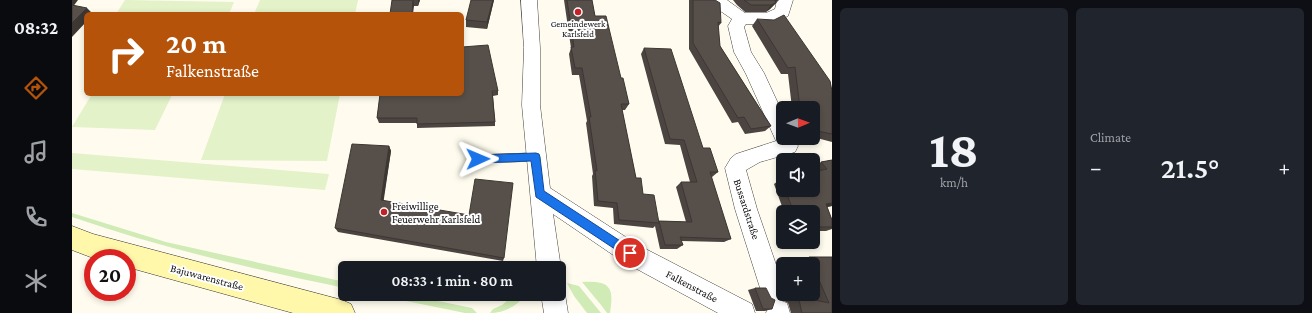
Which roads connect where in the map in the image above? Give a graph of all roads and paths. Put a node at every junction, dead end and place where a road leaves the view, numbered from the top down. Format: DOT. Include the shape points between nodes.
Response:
graph roads {
  1 [pos="529,0"];
  2 [pos="716,0"];
  3 [pos="785,0"];
  4 [pos="742,18"];
  5 [pos="776,120"];
  6 [pos="788,145"];
  7 [pos="536,157"];
  8 [pos="478,159"];
  9 [pos="540,194"];
  10 [pos="72,238"];
  11 [pos="548,261"];
  12 [pos="554,301"];
  13 [pos="776,305"];
  14 [pos="342,313"];
  15 [pos="556,313"];
  16 [pos="743,313"];
  1 -- 7 [label="street" via="532,48 531,105"];
  2 -- 4 [label="street"];
  3 -- 4 [label="street" via="782,12 768,19"];
  4 -- 5 [label="street, Bussardstraße" via="736,26 740,45"];
  6 -- 13 [label="street, Bussardstraße" via="749,158 738,163 735,168 742,199"];
  7 -- 8 [label="lane"];
  7 -- 9 [label="street"];
  9 -- 11 [label="street"];
  9 -- 16 [label="street, Falkenstraße" via="630,253"];
  10 -- 14 [label="main road, Bajuwarenstraße" via="93,246"];
  12 -- 15 [label="street"];
}
